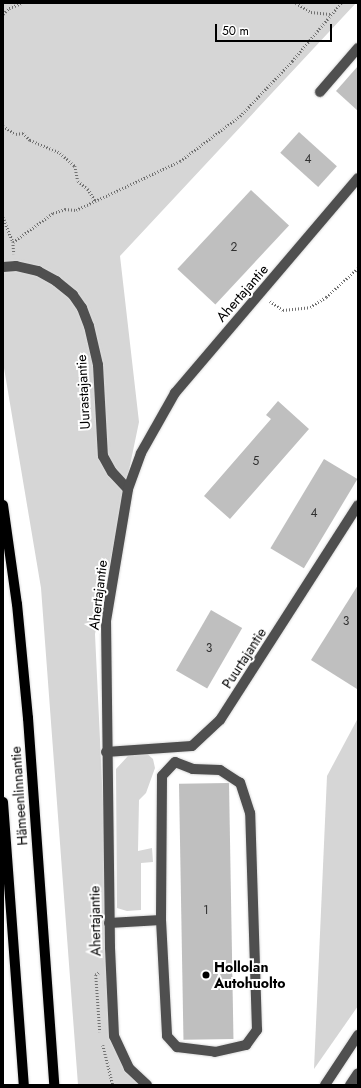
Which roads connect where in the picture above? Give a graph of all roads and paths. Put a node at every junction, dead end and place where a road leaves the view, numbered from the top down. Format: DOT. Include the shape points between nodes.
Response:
graph roads {
  1 [pos="22,3"];
  2 [pos="296,3"];
  3 [pos="341,3"];
  4 [pos="3,14"];
  5 [pos="330,14"];
  6 [pos="358,48"];
  7 [pos="320,92"];
  8 [pos="3,126"];
  9 [pos="358,178"];
  10 [pos="96,202"];
  11 [pos="3,217"];
  12 [pos="13,242"];
  13 [pos="16,266"];
  14 [pos="3,267"];
  15 [pos="358,268"];
  16 [pos="260,293"];
  17 [pos="128,489"];
  18 [pos="3,505"];
  19 [pos="358,505"];
  20 [pos="175,747"];
  21 [pos="106,752"];
  22 [pos="175,762"];
  23 [pos="3,802"];
  24 [pos="161,920"];
  25 [pos="109,923"];
  26 [pos="358,1034"];
  27 [pos="358,1073"];
  28 [pos="24,1085"];
  29 [pos="54,1085"];
  30 [pos="147,1085"];
  31 [pos="325,1085"];
  32 [pos="350,1085"];
  1 -- 4 [label="path" via="9,8"];
  2 -- 5 [label="path" via="311,12"];
  3 -- 5 [label="path"];
  5 -- 10 [label="path" via="287,66 240,116 180,161"];
  6 -- 7 [label="street"];
  8 -- 10 [label="path" via="16,134 24,133 30,140 60,153 75,166 78,181 88,189"];
  9 -- 16 [label="street, Ahertajantie"];
  10 -- 12 [label="path" via="76,210 53,213"];
  11 -- 12 [label="path"];
  12 -- 13 [label="path"];
  13 -- 14 [label="street, Uurastajantie"];
  13 -- 17 [label="street, Uurastajantie" via="38,271 56,281 73,295 82,308 90,326 98,365 103,456 112,472"];
  15 -- 16 [label="path" via="326,297 310,307 283,310"];
  16 -- 17 [label="street, Ahertajantie" via="175,393 141,453"];
  17 -- 21 [label="street, Ahertajantie" via="106,621"];
  18 -- 29 [label="main road, Hämeenlinnantie" via="17,604 28,718"];
  19 -- 20 [label="street, Puurtajantie" via="220,720 192,746"];
  20 -- 21 [label="street, Puurtajantie"];
  20 -- 22 [label="street"];
  21 -- 25 [label="street, Ahertajantie"];
  22 -- 24 [label="street" via="162,776"];
  22 -- 24 [label="street" via="193,769 220,770 240,783 250,812 257,1030 246,1045 215,1052 177,1047 167,1036"];
  23 -- 28 [label="main road, Hämeenlinnantie"];
  24 -- 25 [label="street"];
  25 -- 30 [label="street, Ahertajantie" via="114,1036 130,1068"];
  26 -- 31 [label="street"];
  27 -- 32 [label="street"];
}
